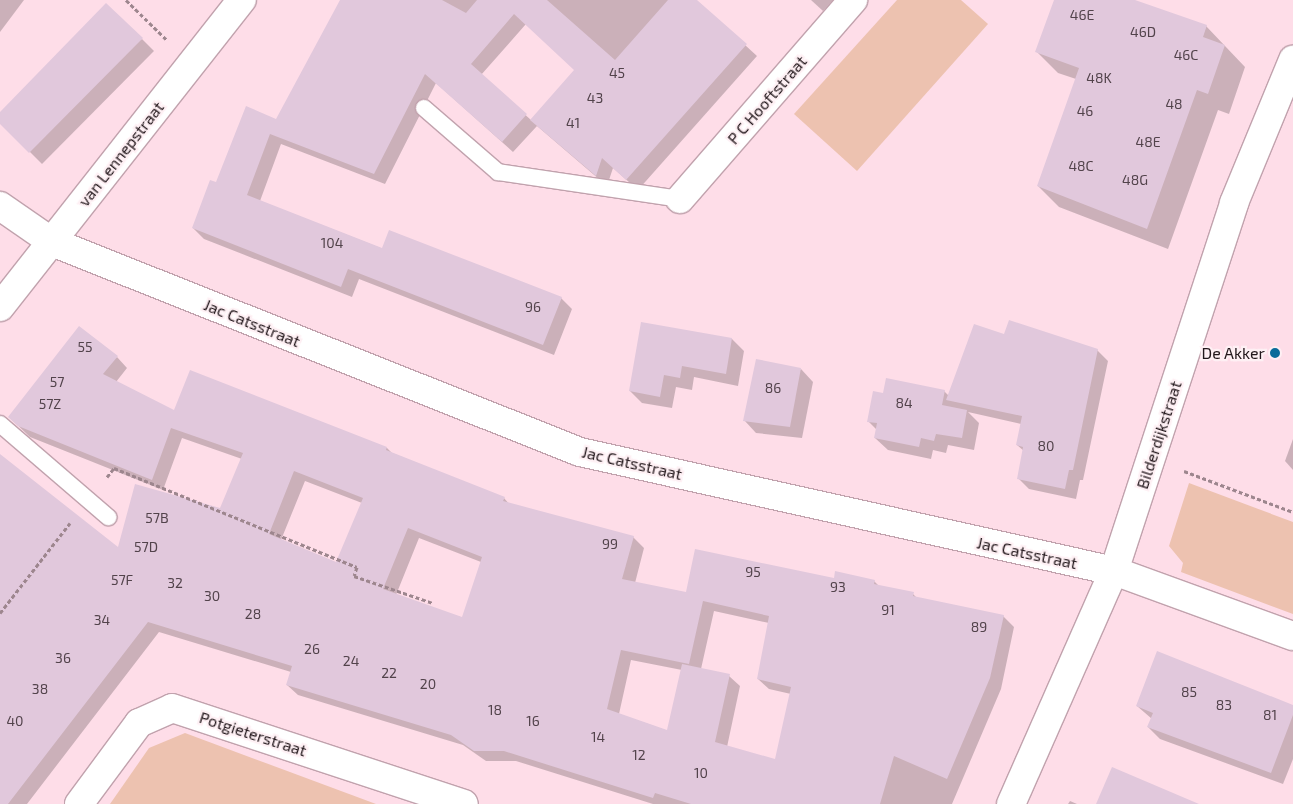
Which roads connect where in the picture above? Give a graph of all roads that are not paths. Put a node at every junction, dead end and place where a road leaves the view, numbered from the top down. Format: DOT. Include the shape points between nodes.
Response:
graph roads {
  1 [pos="242,0"];
  2 [pos="853,0"];
  3 [pos="1293,60"];
  4 [pos="424,108"];
  5 [pos="680,199"];
  6 [pos="0,206"];
  7 [pos="52,242"];
  8 [pos="0,308"];
  9 [pos="0,424"];
  10 [pos="108,517"];
  11 [pos="1114,571"];
  12 [pos="1293,636"];
  13 [pos="79,804"];
  14 [pos="464,804"];
  15 [pos="1011,804"];
  1 -- 7 [label="street, van Lennepstraat"];
  2 -- 5 [label="street, P C Hooftstraat"];
  3 -- 11 [label="street, Bilderdijkstraat" via="1234,203"];
  4 -- 5 [label="lane" via="498,172"];
  6 -- 7 [label="street, Jac Catsstraat"];
  7 -- 8 [label="street, van Lennepstraat"];
  7 -- 11 [label="street, Jac Catsstraat" via="580,452"];
  9 -- 10 [label="lane"];
  11 -- 12 [label="street, Jac Catsstraat"];
  11 -- 15 [label="street, Bilderdijkstraat"];
  13 -- 14 [label="street, Potgieterstraat" via="139,723 172,708"];
}
